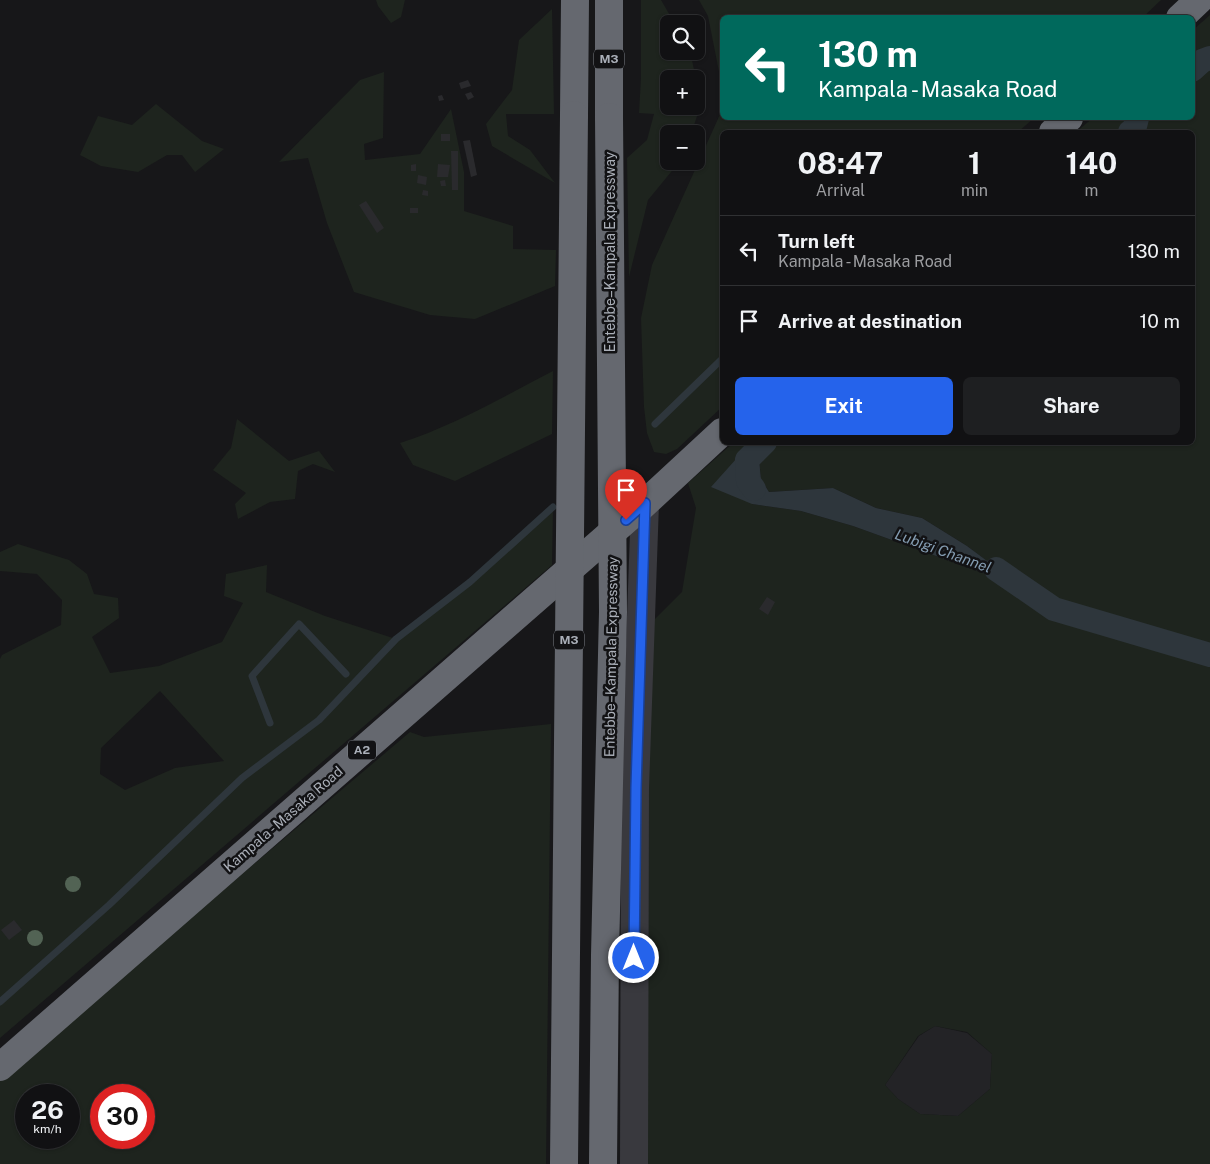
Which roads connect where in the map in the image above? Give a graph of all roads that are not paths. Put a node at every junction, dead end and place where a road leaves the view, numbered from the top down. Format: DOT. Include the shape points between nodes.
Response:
graph roads {
  1 [pos="575,0"];
  2 [pos="609,0"];
  3 [pos="1199,0"];
  4 [pos="1183,15"];
  5 [pos="1067,120"];
  6 [pos="1055,130"];
  7 [pos="720,434"];
  8 [pos="645,503"];
  9 [pos="0,1067"];
  10 [pos="564,1164"];
  11 [pos="603,1164"];
  12 [pos="634,1164"];
  1 -- 10 [label="highway, M3, bridge"];
  2 -- 11 [label="highway, Entebbe–Kampala Expressway / M3, bridge" via="613,612"];
  3 -- 4 [label="highway"];
  5 -- 6 [label="highway"];
  7 -- 8 [label="highway, Kampala - Masaka Road / A2"];
  8 -- 9 [label="highway, Kampala - Masaka Road / A2"];
  8 -- 12 [label="street" via="636,788"];
}
